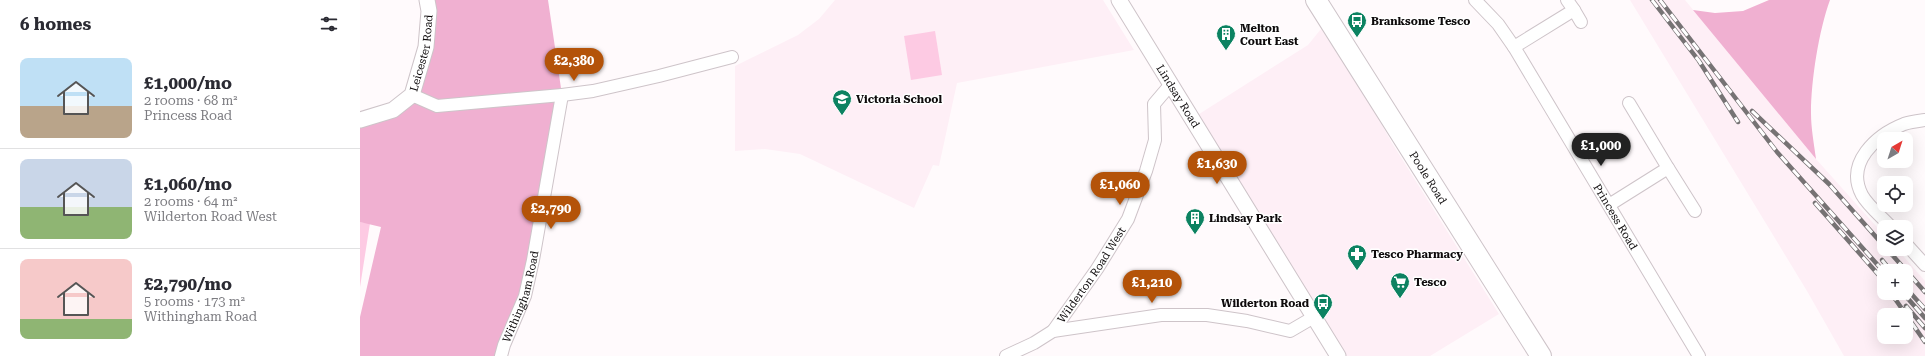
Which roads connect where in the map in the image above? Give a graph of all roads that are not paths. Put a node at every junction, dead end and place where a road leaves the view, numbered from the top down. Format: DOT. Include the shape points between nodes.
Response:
graph roads {
  1 [pos="427,0"];
  2 [pos="1120,0"];
  3 [pos="1316,0"];
  4 [pos="1475,0"];
  5 [pos="1570,5"];
  6 [pos="1581,22"];
  7 [pos="1514,47"];
  8 [pos="732,57"];
  9 [pos="1171,84"];
  10 [pos="412,95"];
  11 [pos="562,95"];
  12 [pos="1629,103"];
  13 [pos="360,120"];
  14 [pos="1925,120"];
  15 [pos="1668,168"];
  16 [pos="1609,205"];
  17 [pos="1695,212"];
  18 [pos="1885,220"];
  19 [pos="1913,252"];
  20 [pos="1925,265"];
  21 [pos="1314,317"];
  22 [pos="1053,331"];
  23 [pos="502,356"];
  24 [pos="1006,356"];
  25 [pos="1338,356"];
  26 [pos="1541,356"];
  27 [pos="1699,356"];
  1 -- 10 [label="street, Leicester Road" via="429,11 426,47"];
  2 -- 9 [label="street, Lindsay Road"];
  3 -- 26 [label="highway, Poole Road"];
  4 -- 7 [label="street, Princess Road" via="1498,24"];
  5 -- 6 [label="street"];
  5 -- 7 [label="street"];
  7 -- 16 [label="street, Princess Road"];
  8 -- 11 [label="street" via="715,64 593,91"];
  9 -- 21 [label="street, Lindsay Road"];
  9 -- 22 [label="street, Wilderton Road West" via="1154,104 1156,140 1128,220"];
  10 -- 11 [label="street" via="437,106"];
  10 -- 13 [label="street, Leicester Road" via="393,110"];
  11 -- 23 [label="street, Withingham Road" via="532,267 525,296 504,345"];
  12 -- 15 [label="street"];
  14 -- 18 [label="street" via="1904,124 1880,136 1860,158 1857,178 1862,195"];
  15 -- 16 [label="street"];
  15 -- 17 [label="street"];
  16 -- 27 [label="street, Princess Road"];
  19 -- 20 [label="street"];
  21 -- 22 [label="street" via="1290,331 1207,315 1161,315"];
  21 -- 25 [label="street, Lindsay Road"];
  22 -- 24 [label="street"];
}
